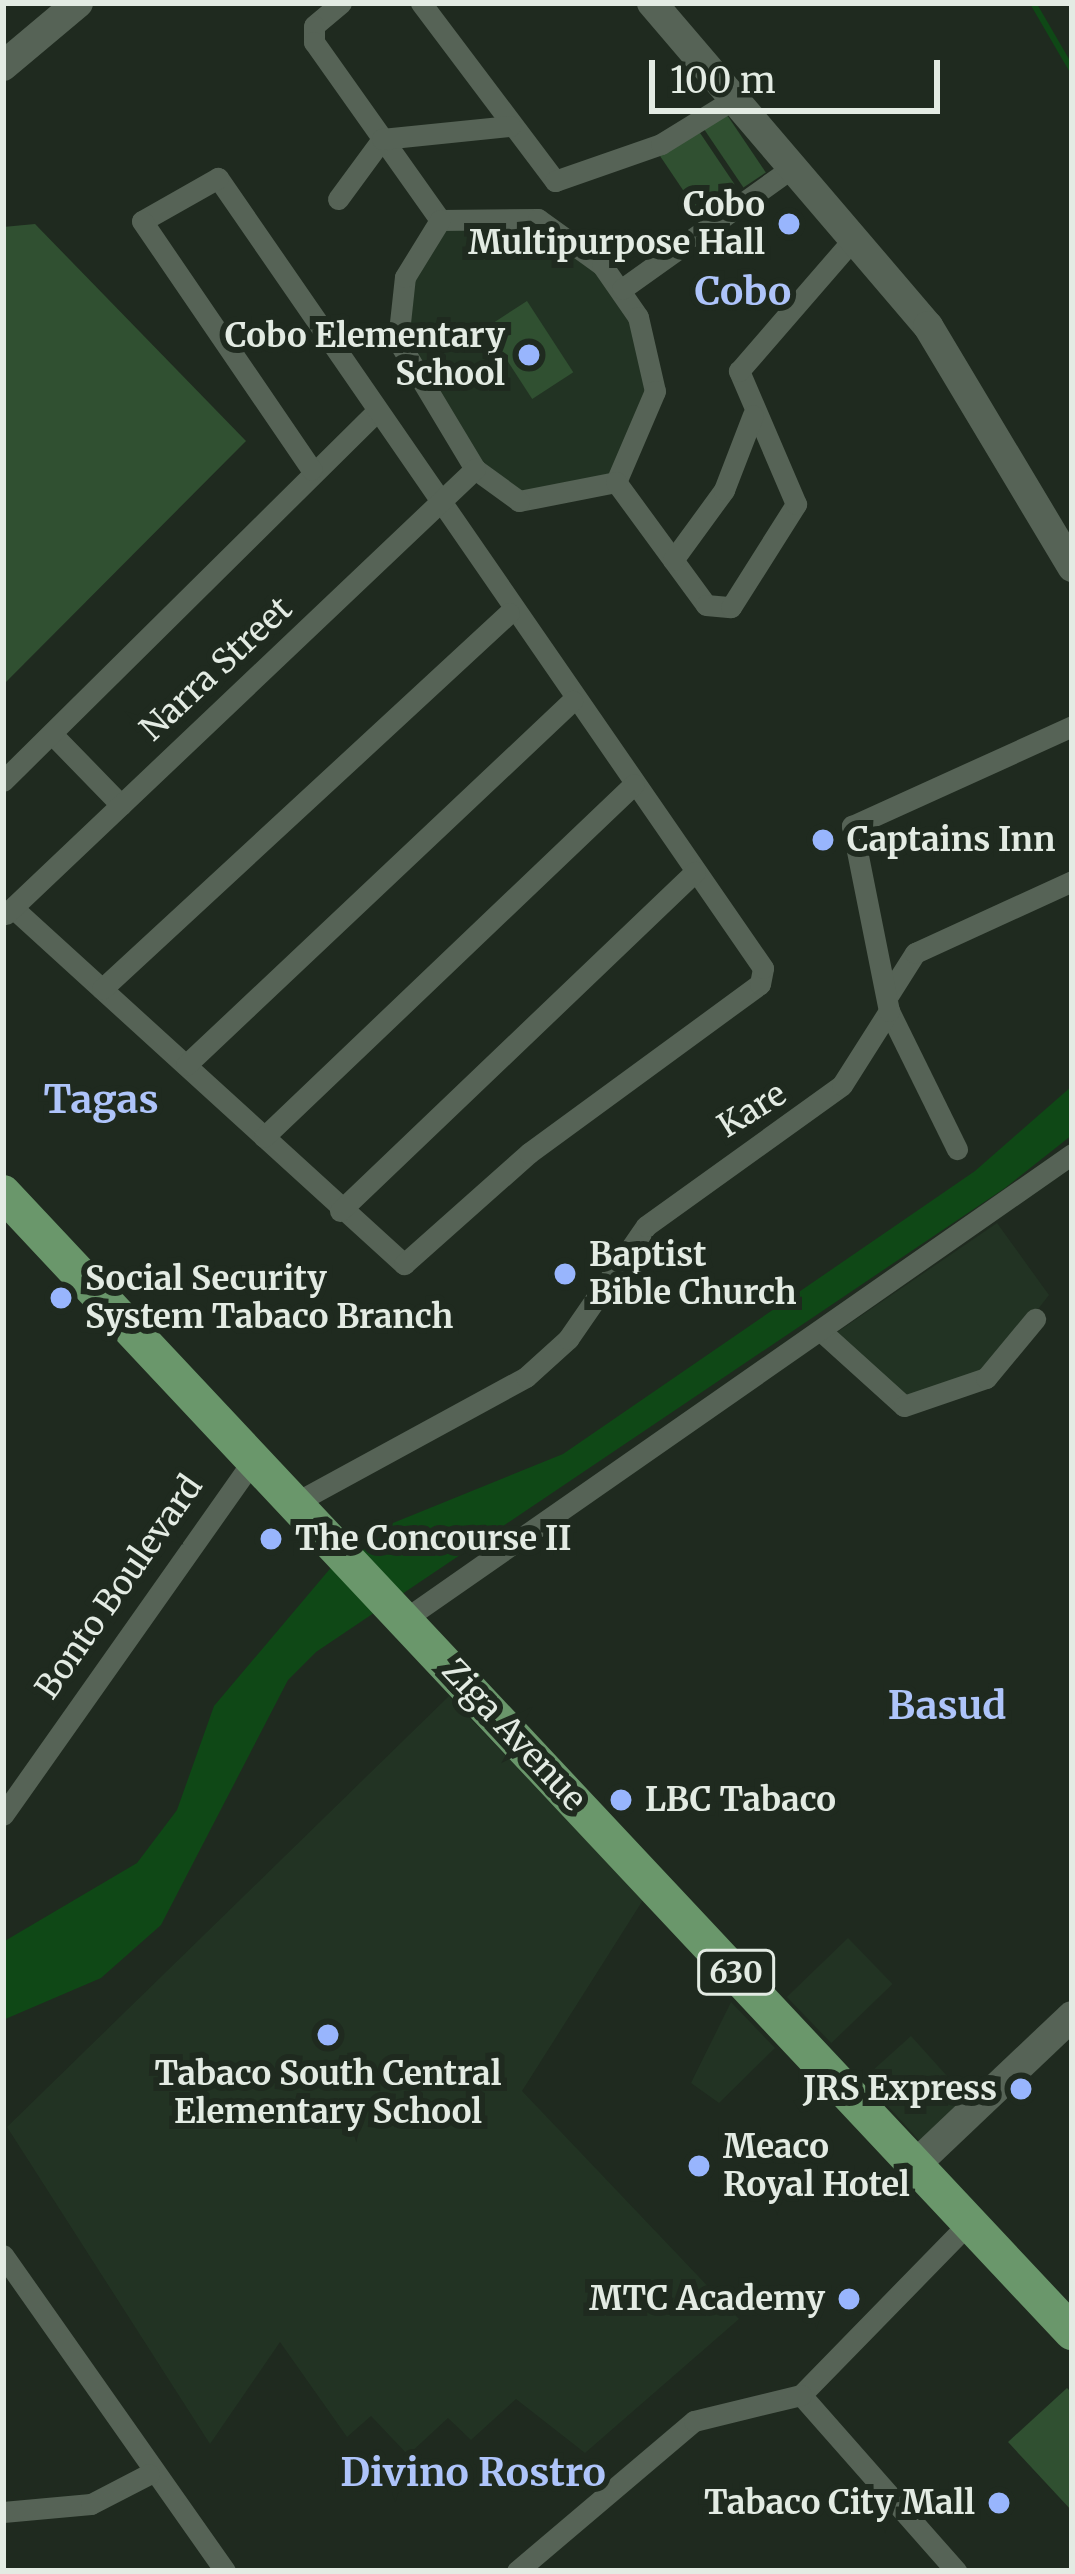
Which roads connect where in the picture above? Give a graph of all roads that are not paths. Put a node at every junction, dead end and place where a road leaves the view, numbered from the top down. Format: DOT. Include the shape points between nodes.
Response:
graph roads {
  1 [pos="78,3"];
  2 [pos="341,3"];
  3 [pos="422,3"];
  4 [pos="652,3"];
  5 [pos="3,66"];
  6 [pos="734,99"];
  7 [pos="510,126"];
  8 [pos="382,139"];
  9 [pos="789,170"];
  10 [pos="556,181"];
  11 [pos="338,199"];
  12 [pos="440,220"];
  13 [pos="538,220"];
  14 [pos="850,243"];
  15 [pos="622,289"];
  16 [pos="376,412"];
  17 [pos="753,415"];
  18 [pos="475,469"];
  19 [pos="312,470"];
  20 [pos="616,482"];
  21 [pos="438,505"];
  22 [pos="673,560"];
  23 [pos="1072,567"];
  24 [pos="509,613"];
  25 [pos="572,701"];
  26 [pos="1072,726"];
  27 [pos="52,734"];
  28 [pos="3,781"];
  29 [pos="634,784"];
  30 [pos="121,805"];
  31 [pos="695,872"];
  32 [pos="1072,881"];
  33 [pos="8,912"];
  34 [pos="102,989"];
  35 [pos="889,1002"];
  36 [pos="186,1065"];
  37 [pos="264,1137"];
  38 [pos="957,1149"];
  39 [pos="1072,1154"];
  40 [pos="3,1193"];
  41 [pos="340,1211"];
  42 [pos="1035,1319"];
  43 [pos="822,1332"];
  44 [pos="253,1460"];
  45 [pos="295,1503"];
  46 [pos="402,1616"];
  47 [pos="3,1815"];
  48 [pos="1072,2016"];
  49 [pos="915,2165"];
  50 [pos="970,2223"];
  51 [pos="3,2255"];
  52 [pos="1072,2332"];
  53 [pos="801,2396"];
  54 [pos="148,2474"];
  55 [pos="3,2512"];
  56 [pos="225,2571"];
  57 [pos="518,2571"];
  58 [pos="956,2571"];
  1 -- 5 [label="street"];
  2 -- 8 [label="street" via="314,26 314,42"];
  3 -- 7 [label="street"];
  4 -- 6 [label="street"];
  6 -- 9 [label="street"];
  6 -- 10 [label="street" via="661,144"];
  7 -- 8 [label="street"];
  7 -- 10 [label="street"];
  8 -- 11 [label="street"];
  8 -- 12 [label="street"];
  9 -- 14 [label="street"];
  9 -- 15 [label="street"];
  10 -- 13 [label="street"];
  12 -- 13 [label="street"];
  12 -- 18 [label="street" via="405,277 398,341"];
  13 -- 15 [label="street"];
  14 -- 17 [label="street" via="739,371"];
  14 -- 23 [label="street" via="928,326"];
  15 -- 20 [label="street" via="648,340 655,391"];
  16 -- 19 [label="street"];
  16 -- 19 [label="street" via="218,178 142,221"];
  16 -- 21 [label="street"];
  17 -- 22 [label="street" via="724,490"];
  17 -- 22 [label="street" via="792,486 787,522 718,612"];
  18 -- 20 [label="street" via="519,501"];
  18 -- 21 [label="street, Narra Street"];
  19 -- 27 [label="street" via="56,717"];
  20 -- 22 [label="street"];
  21 -- 24 [label="street"];
  21 -- 30 [label="street, Narra Street"];
  24 -- 25 [label="street"];
  24 -- 34 [label="street"];
  25 -- 29 [label="street"];
  25 -- 36 [label="street"];
  26 -- 35 [label="street" via="852,826"];
  27 -- 28 [label="street"];
  27 -- 30 [label="street"];
  29 -- 31 [label="street"];
  29 -- 37 [label="street"];
  30 -- 33 [label="street, Narra Street"];
  31 -- 41 [label="street"];
  31 -- 41 [label="street" via="763,968 760,984 530,1153 412,1260 396,1262"];
  32 -- 35 [label="street, Kare" via="915,953"];
  33 -- 34 [label="street"];
  34 -- 36 [label="street"];
  35 -- 38 [label="street"];
  35 -- 45 [label="street, Kare" via="842,1085 646,1226 568,1340 526,1377"];
  36 -- 37 [label="street"];
  37 -- 41 [label="street"];
  39 -- 43 [label="street"];
  40 -- 44 [label="main road, 630"];
  42 -- 43 [label="street" via="986,1378 904,1406"];
  43 -- 46 [label="street"];
  44 -- 45 [label="main road, 630"];
  44 -- 47 [label="street, Bonto Boulevard"];
  45 -- 46 [label="main road, 630"];
  46 -- 49 [label="main road, Ziga Avenue / 630"];
  48 -- 49 [label="street"];
  49 -- 50 [label="main road, Ziga Avenue / 630"];
  50 -- 52 [label="main road, Ziga Avenue / 630"];
  50 -- 53 [label="street"];
  51 -- 54 [label="street"];
  53 -- 57 [label="street" via="694,2420"];
  53 -- 58 [label="street"];
  54 -- 55 [label="street" via="91,2504"];
  54 -- 56 [label="street"];
}
